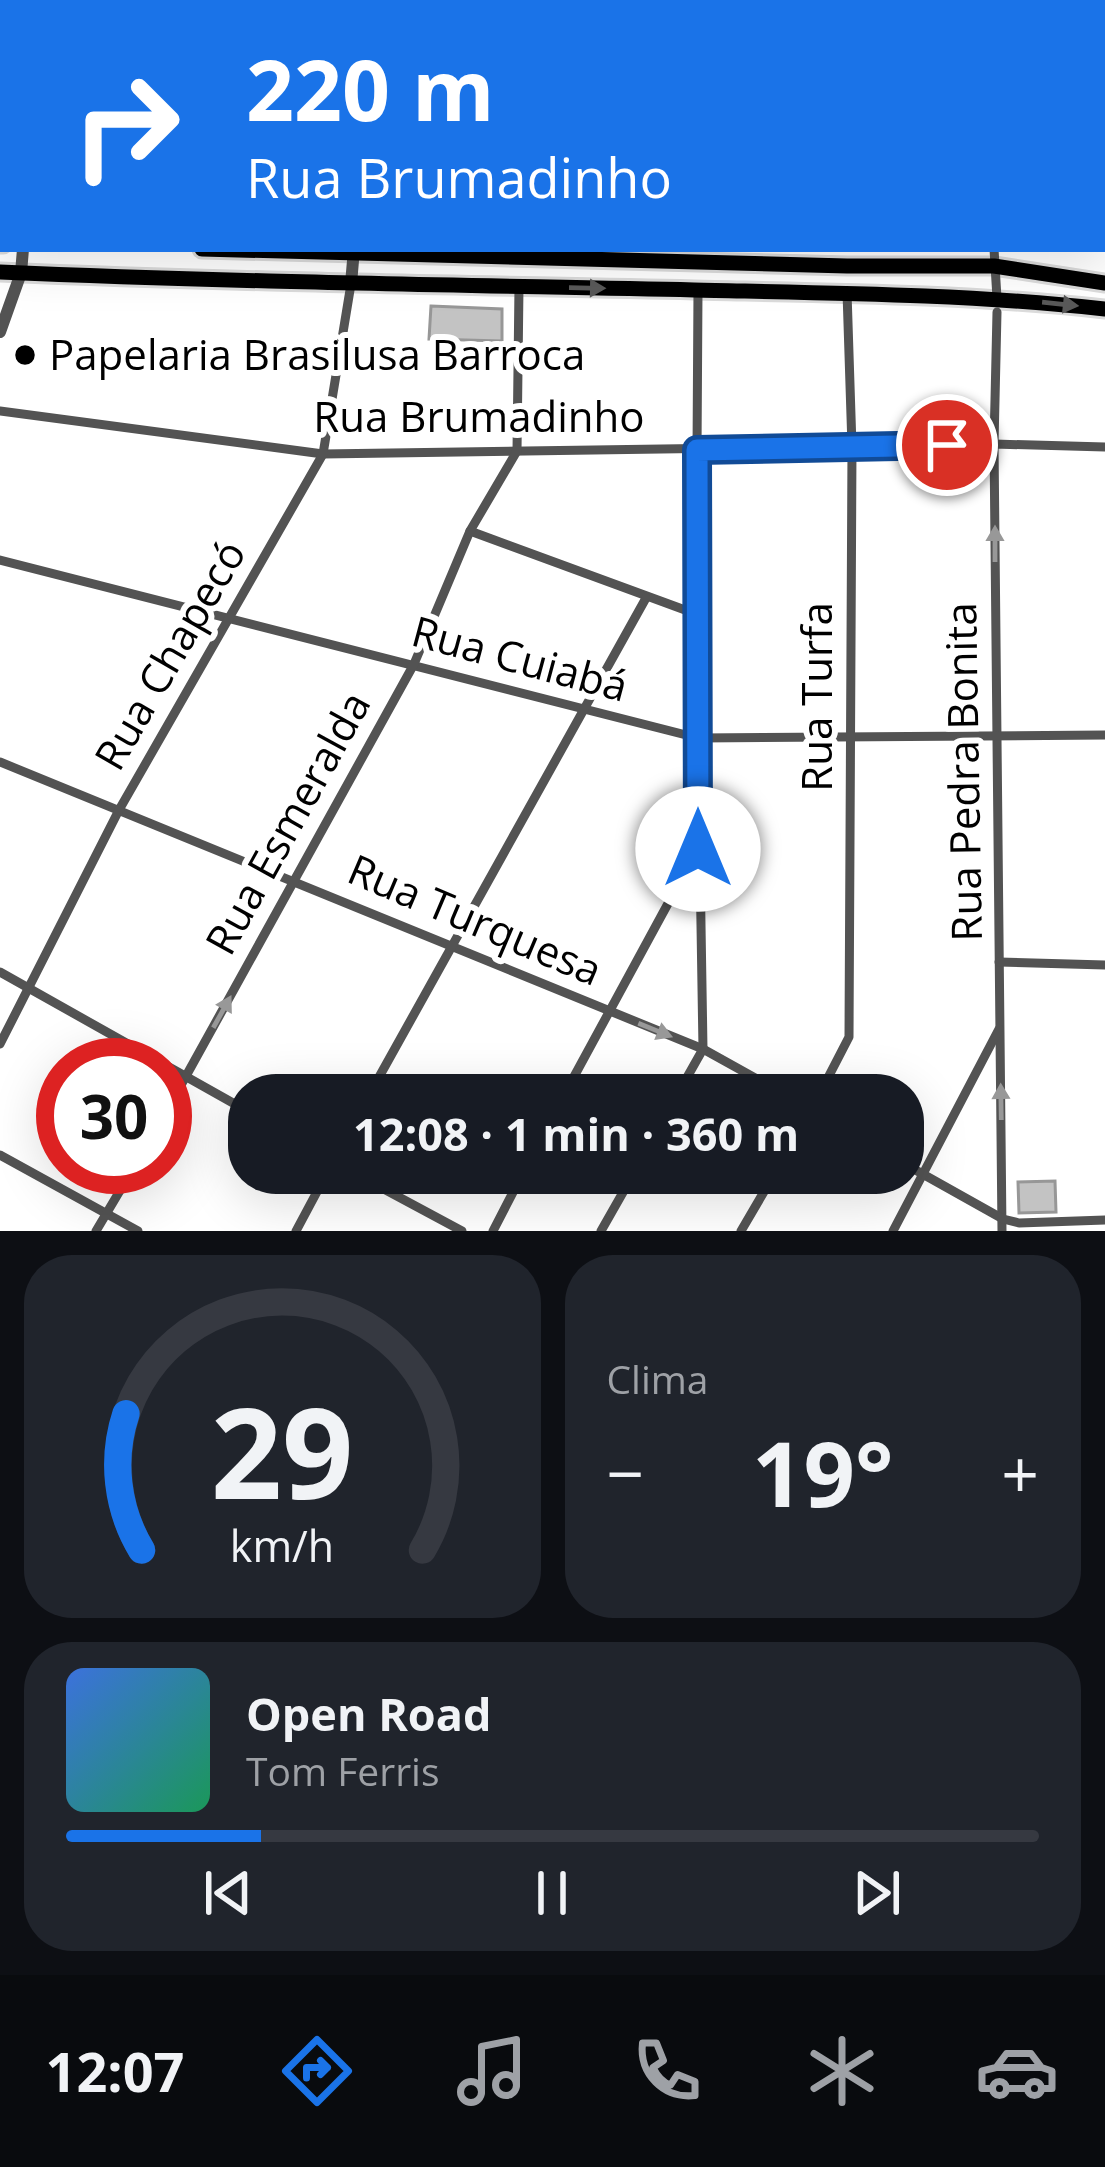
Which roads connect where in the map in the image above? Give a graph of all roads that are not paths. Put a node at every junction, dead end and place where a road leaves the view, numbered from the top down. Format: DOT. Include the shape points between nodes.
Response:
graph roads {
  1 [pos="23,252"];
  2 [pos="354,252"];
  3 [pos="423,252"];
  4 [pos="698,256"];
  5 [pos="994,258"];
  6 [pos="0,272"];
  7 [pos="21,273"];
  8 [pos="1105,283"];
  9 [pos="351,284"];
  10 [pos="519,286"];
  11 [pos="698,290"];
  12 [pos="847,292"];
  13 [pos="997,305"];
  14 [pos="1105,309"];
  15 [pos="0,332"];
  16 [pos="0,411"];
  17 [pos="994,444"];
  18 [pos="1105,447"];
  19 [pos="852,448"];
  20 [pos="697,450"];
  21 [pos="518,451"];
  22 [pos="323,454"];
  23 [pos="470,531"];
  24 [pos="0,560"];
  25 [pos="646,598"];
  26 [pos="696,614"];
  27 [pos="230,619"];
  28 [pos="413,664"];
  29 [pos="581,710"];
  30 [pos="996,733"];
  31 [pos="1105,734"];
  32 [pos="849,737"];
  33 [pos="698,738"];
  34 [pos="0,762"];
  35 [pos="119,810"];
  36 [pos="698,849"];
  37 [pos="293,880"];
  38 [pos="451,944"];
  39 [pos="999,962"];
  40 [pos="1105,965"];
  41 [pos="0,972"];
  42 [pos="30,988"];
  43 [pos="607,1010"];
  44 [pos="1000,1028"];
  45 [pos="120,1038"];
  46 [pos="0,1044"];
  47 [pos="703,1049"];
  48 [pos="192,1069"];
  49 [pos="380,1074"];
  50 [pos="575,1074"];
  51 [pos="689,1074"];
  52 [pos="748,1074"];
  53 [pos="830,1074"];
  54 [pos="192,1078"];
  55 [pos="228,1100"];
  56 [pos="0,1155"];
  57 [pos="924,1175"];
  58 [pos="118,1194"];
  59 [pos="316,1194"];
  60 [pos="393,1194"];
  61 [pos="512,1194"];
  62 [pos="622,1194"];
  63 [pos="763,1194"];
  64 [pos="913,1194"];
  65 [pos="106,1213"];
  66 [pos="1105,1220"];
  67 [pos="1002,1225"];
  68 [pos="96,1231"];
  69 [pos="138,1231"];
  70 [pos="296,1231"];
  71 [pos="462,1231"];
  72 [pos="493,1231"];
  73 [pos="602,1231"];
  74 [pos="741,1231"];
  75 [pos="893,1231"];
  1 -- 7 [label="street"];
  2 -- 9 [label="street"];
  3 -- 4 [label="main road"];
  4 -- 5 [label="main road"];
  5 -- 8 [label="main road"];
  5 -- 13 [label="street, Rua Pedra Bonita"];
  6 -- 7 [label="main road"];
  7 -- 9 [label="main road"];
  7 -- 15 [label="street"];
  9 -- 10 [label="main road"];
  9 -- 22 [label="street, Rua Chapecó"];
  10 -- 11 [label="main road, one-way"];
  10 -- 21 [label="street"];
  11 -- 12 [label="main road"];
  11 -- 20 [label="street"];
  12 -- 13 [label="main road"];
  12 -- 19 [label="street, Rua Turfa"];
  13 -- 14 [label="main road, one-way"];
  13 -- 17 [label="street, Rua Pedra Bonita"];
  16 -- 22 [label="street, Rua Brumadinho"];
  17 -- 18 [label="street, Rua Brumadinho"];
  17 -- 19 [label="street, Rua Brumadinho"];
  30 -- 17 [label="street, Rua Pedra Bonita, one-way"];
  19 -- 20 [label="street, Rua Brumadinho"];
  19 -- 32 [label="street, Rua Turfa"];
  20 -- 21 [label="street, Rua Brumadinho"];
  20 -- 26 [label="street"];
  21 -- 22 [label="street, Rua Brumadinho"];
  21 -- 23 [label="street, Rua Esmeralda"];
  22 -- 27 [label="street, Rua Chapecó"];
  23 -- 25 [label="street"];
  23 -- 28 [label="street, Rua Esmeralda"];
  24 -- 27 [label="street, Rua Cuiabá"];
  25 -- 26 [label="street"];
  25 -- 29 [label="street"];
  26 -- 33 [label="street"];
  27 -- 28 [label="street, Rua Cuiabá"];
  27 -- 35 [label="street, Rua Chapecó"];
  28 -- 29 [label="street, Rua Cuiabá"];
  28 -- 37 [label="street, Rua Esmeralda"];
  29 -- 33 [label="street, Rua Cuiabá"];
  29 -- 38 [label="street"];
  30 -- 31 [label="street, Rua Cuiabá"];
  30 -- 32 [label="street, Rua Cuiabá"];
  30 -- 39 [label="street, Rua Pedra Bonita"];
  32 -- 33 [label="street, Rua Cuiabá"];
  32 -- 53 [label="street, Rua Turfa" via="849,1037"];
  33 -- 36 [label="street"];
  34 -- 35 [label="street, Rua Turquesa"];
  35 -- 37 [label="street, Rua Turquesa"];
  35 -- 42 [label="street, Rua Chapecó"];
  36 -- 43 [label="street"];
  36 -- 47 [label="street"];
  37 -- 38 [label="street, Rua Turquesa"];
  48 -- 37 [label="street, Rua Esmeralda, one-way"];
  38 -- 43 [label="street, Rua Turquesa"];
  38 -- 49 [label="street"];
  39 -- 40 [label="street"];
  39 -- 44 [label="street, Rua Pedra Bonita"];
  41 -- 42 [label="street"];
  42 -- 45 [label="street"];
  42 -- 46 [label="street, Rua Chapecó"];
  43 -- 47 [label="street, Rua Turquesa, one-way"];
  43 -- 50 [label="street"];
  44 -- 57 [label="street"];
  67 -- 44 [label="street, Rua Pedra Bonita, one-way"];
  47 -- 51 [label="street"];
  47 -- 52 [label="street, Rua Turquesa"];
  54 -- 55 [label="street"];
  56 -- 65 [label="street"];
  57 -- 67 [label="street"];
  58 -- 65 [label="street"];
  59 -- 70 [label="street"];
  60 -- 71 [label="street"];
  61 -- 72 [label="street"];
  62 -- 73 [label="street"];
  63 -- 74 [label="street"];
  64 -- 75 [label="street"];
  65 -- 68 [label="street"];
  65 -- 69 [label="street"];
  66 -- 67 [label="street"];
}
